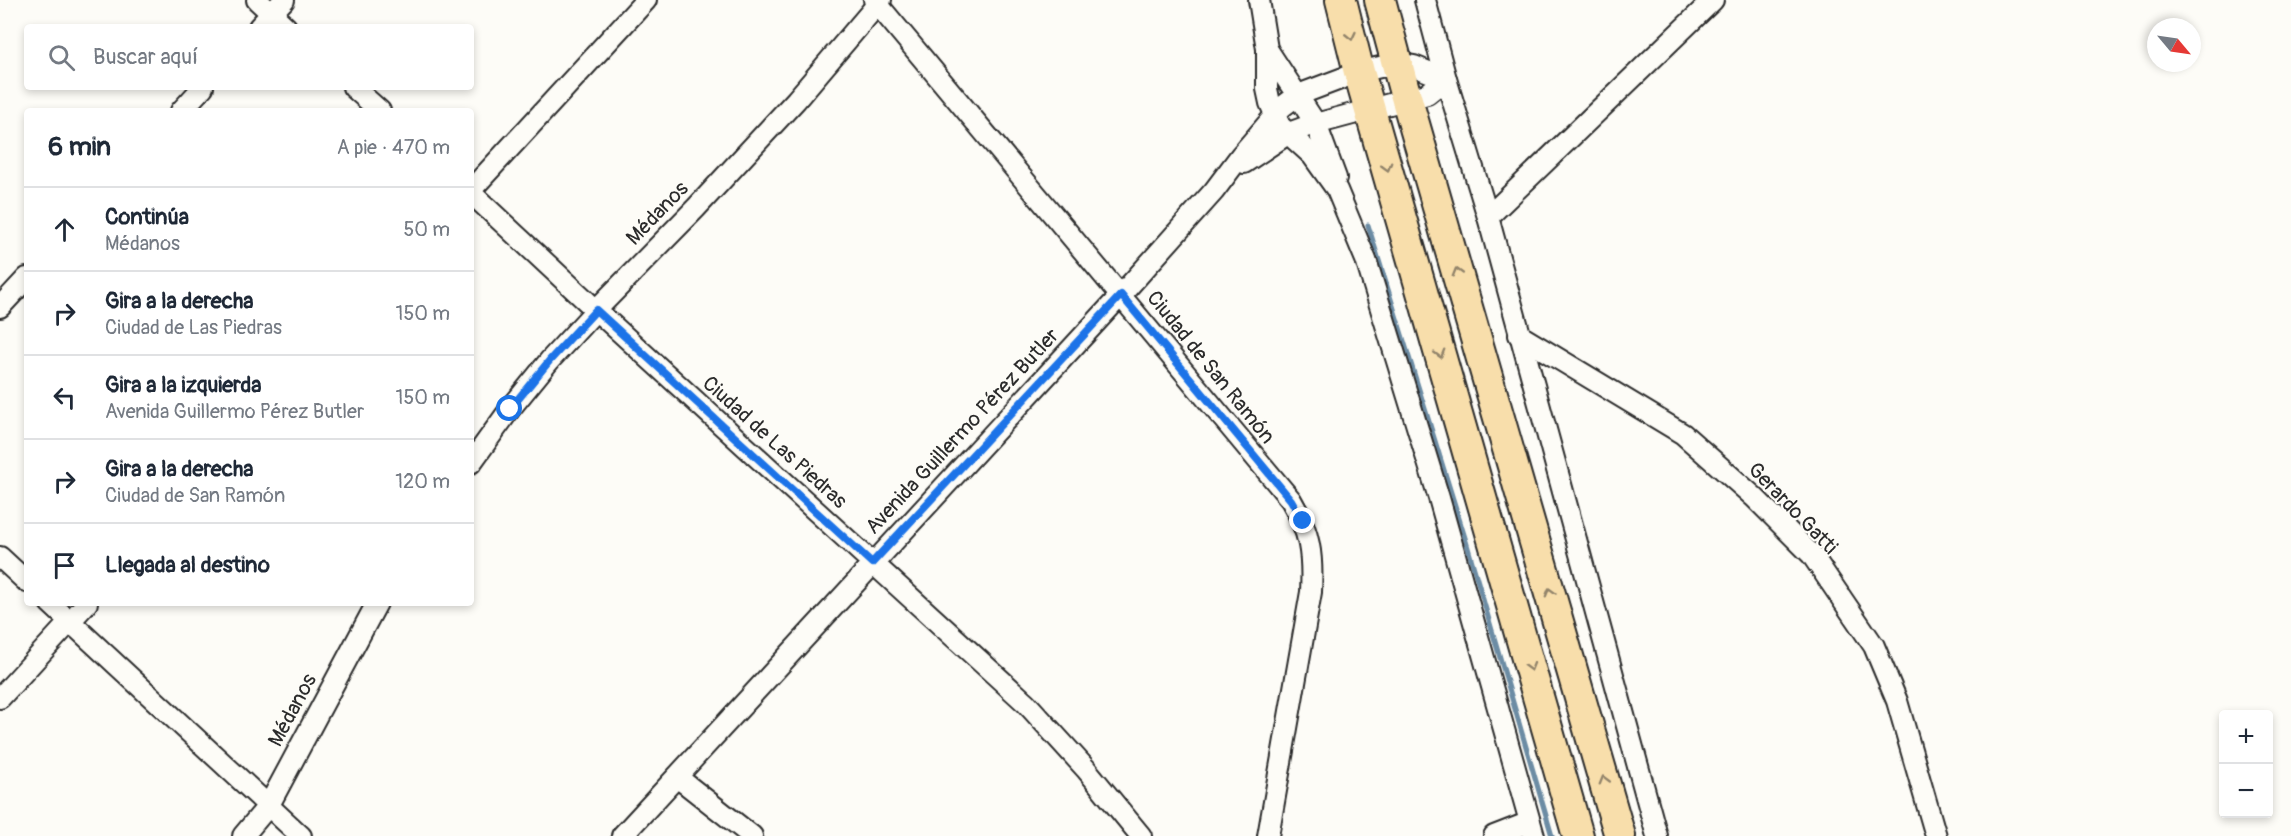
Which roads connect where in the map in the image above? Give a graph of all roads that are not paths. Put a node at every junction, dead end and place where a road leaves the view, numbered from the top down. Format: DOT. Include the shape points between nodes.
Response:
graph roads {
  1 [pos="257,0"];
  2 [pos="646,0"];
  3 [pos="1259,0"];
  4 [pos="1341,0"];
  5 [pos="1380,0"];
  6 [pos="1425,0"];
  7 [pos="1713,0"];
  8 [pos="877,1"];
  9 [pos="271,14"];
  10 [pos="283,24"];
  11 [pos="1267,49"];
  12 [pos="1397,63"];
  13 [pos="1359,72"];
  14 [pos="1446,79"];
  15 [pos="200,90"];
  16 [pos="356,90"];
  17 [pos="1298,95"];
  18 [pos="1408,101"];
  19 [pos="184,108"];
  20 [pos="377,108"];
  21 [pos="1370,111"];
  22 [pos="1275,115"];
  23 [pos="1316,124"];
  24 [pos="1289,133"];
  25 [pos="474,188"];
  26 [pos="1337,190"];
  27 [pos="1214,191"];
  28 [pos="474,194"];
  29 [pos="1488,217"];
  30 [pos="24,281"];
  31 [pos="1121,295"];
  32 [pos="0,307"];
  33 [pos="596,310"];
  34 [pos="1519,335"];
  35 [pos="474,459"];
  36 [pos="0,557"];
  37 [pos="872,563"];
  38 [pos="24,579"];
  39 [pos="53,606"];
  40 [pos="84,606"];
  41 [pos="375,606"];
  42 [pos="70,622"];
  43 [pos="0,698"];
  44 [pos="677,777"];
  45 [pos="269,805"];
  46 [pos="1532,829"];
  47 [pos="243,836"];
  48 [pos="301,836"];
  49 [pos="622,836"];
  50 [pos="752,836"];
  51 [pos="1142,836"];
  52 [pos="1268,836"];
  53 [pos="1494,836"];
  54 [pos="1578,836"];
  55 [pos="1620,836"];
  56 [pos="1657,836"];
  57 [pos="1936,836"];
  1 -- 9 [label="street"];
  2 -- 25 [label="street"];
  3 -- 11 [label="street"];
  4 -- 13 [label="highway, one-way"];
  5 -- 12 [label="highway"];
  6 -- 14 [label="street"];
  7 -- 29 [label="street"];
  8 -- 31 [label="street, Ciudad de San Ramón"];
  8 -- 33 [label="street, Médanos" via="796,100"];
  9 -- 10 [label="street"];
  11 -- 17 [label="street"];
  11 -- 22 [label="street" via="1267,89"];
  12 -- 13 [label="street"];
  12 -- 14 [label="street"];
  12 -- 18 [label="highway"];
  13 -- 17 [label="street"];
  13 -- 21 [label="highway"];
  14 -- 18 [label="street" via="1427,94"];
  14 -- 29 [label="street"];
  15 -- 19 [label="street"];
  16 -- 20 [label="street"];
  17 -- 22 [label="street"];
  17 -- 23 [label="street"];
  18 -- 21 [label="street"];
  55 -- 18 [label="highway, one-way"];
  21 -- 23 [label="street"];
  21 -- 54 [label="highway, one-way"];
  22 -- 24 [label="street"];
  22 -- 27 [label="street"];
  23 -- 24 [label="street"];
  23 -- 26 [label="street" via="1336,176"];
  24 -- 26 [label="street" via="1312,155"];
  24 -- 27 [label="street" via="1251,158"];
  26 -- 46 [label="street" via="1366,260 1432,476"];
  27 -- 31 [label="street, Avenida Guillermo Pérez Butler"];
  28 -- 33 [label="street, Ciudad de Las Piedras"];
  29 -- 34 [label="street"];
  30 -- 32 [label="street"];
  31 -- 37 [label="street, Avenida Guillermo Pérez Butler"];
  31 -- 52 [label="street, Ciudad de San Ramón" via="1291,500 1310,544 1311,592"];
  33 -- 35 [label="street, Médanos" via="550,360"];
  33 -- 37 [label="street, Ciudad de Las Piedras"];
  34 -- 56 [label="street"];
  34 -- 57 [label="street, Gerardo Gatti" via="1683,434 1812,555 1874,646 1898,700"];
  36 -- 38 [label="street"];
  37 -- 44 [label="street, Avenida Guillermo Pérez Butler"];
  37 -- 51 [label="street, Ciudad de Las Piedras" via="1026,703"];
  39 -- 42 [label="street"];
  40 -- 42 [label="street"];
  41 -- 45 [label="street, Médanos"];
  42 -- 43 [label="street"];
  42 -- 45 [label="street"];
  44 -- 49 [label="street, Avenida Guillermo Pérez Butler"];
  44 -- 50 [label="street"];
  45 -- 47 [label="street, Médanos"];
  45 -- 48 [label="street"];
  46 -- 53 [label="street"];
}
